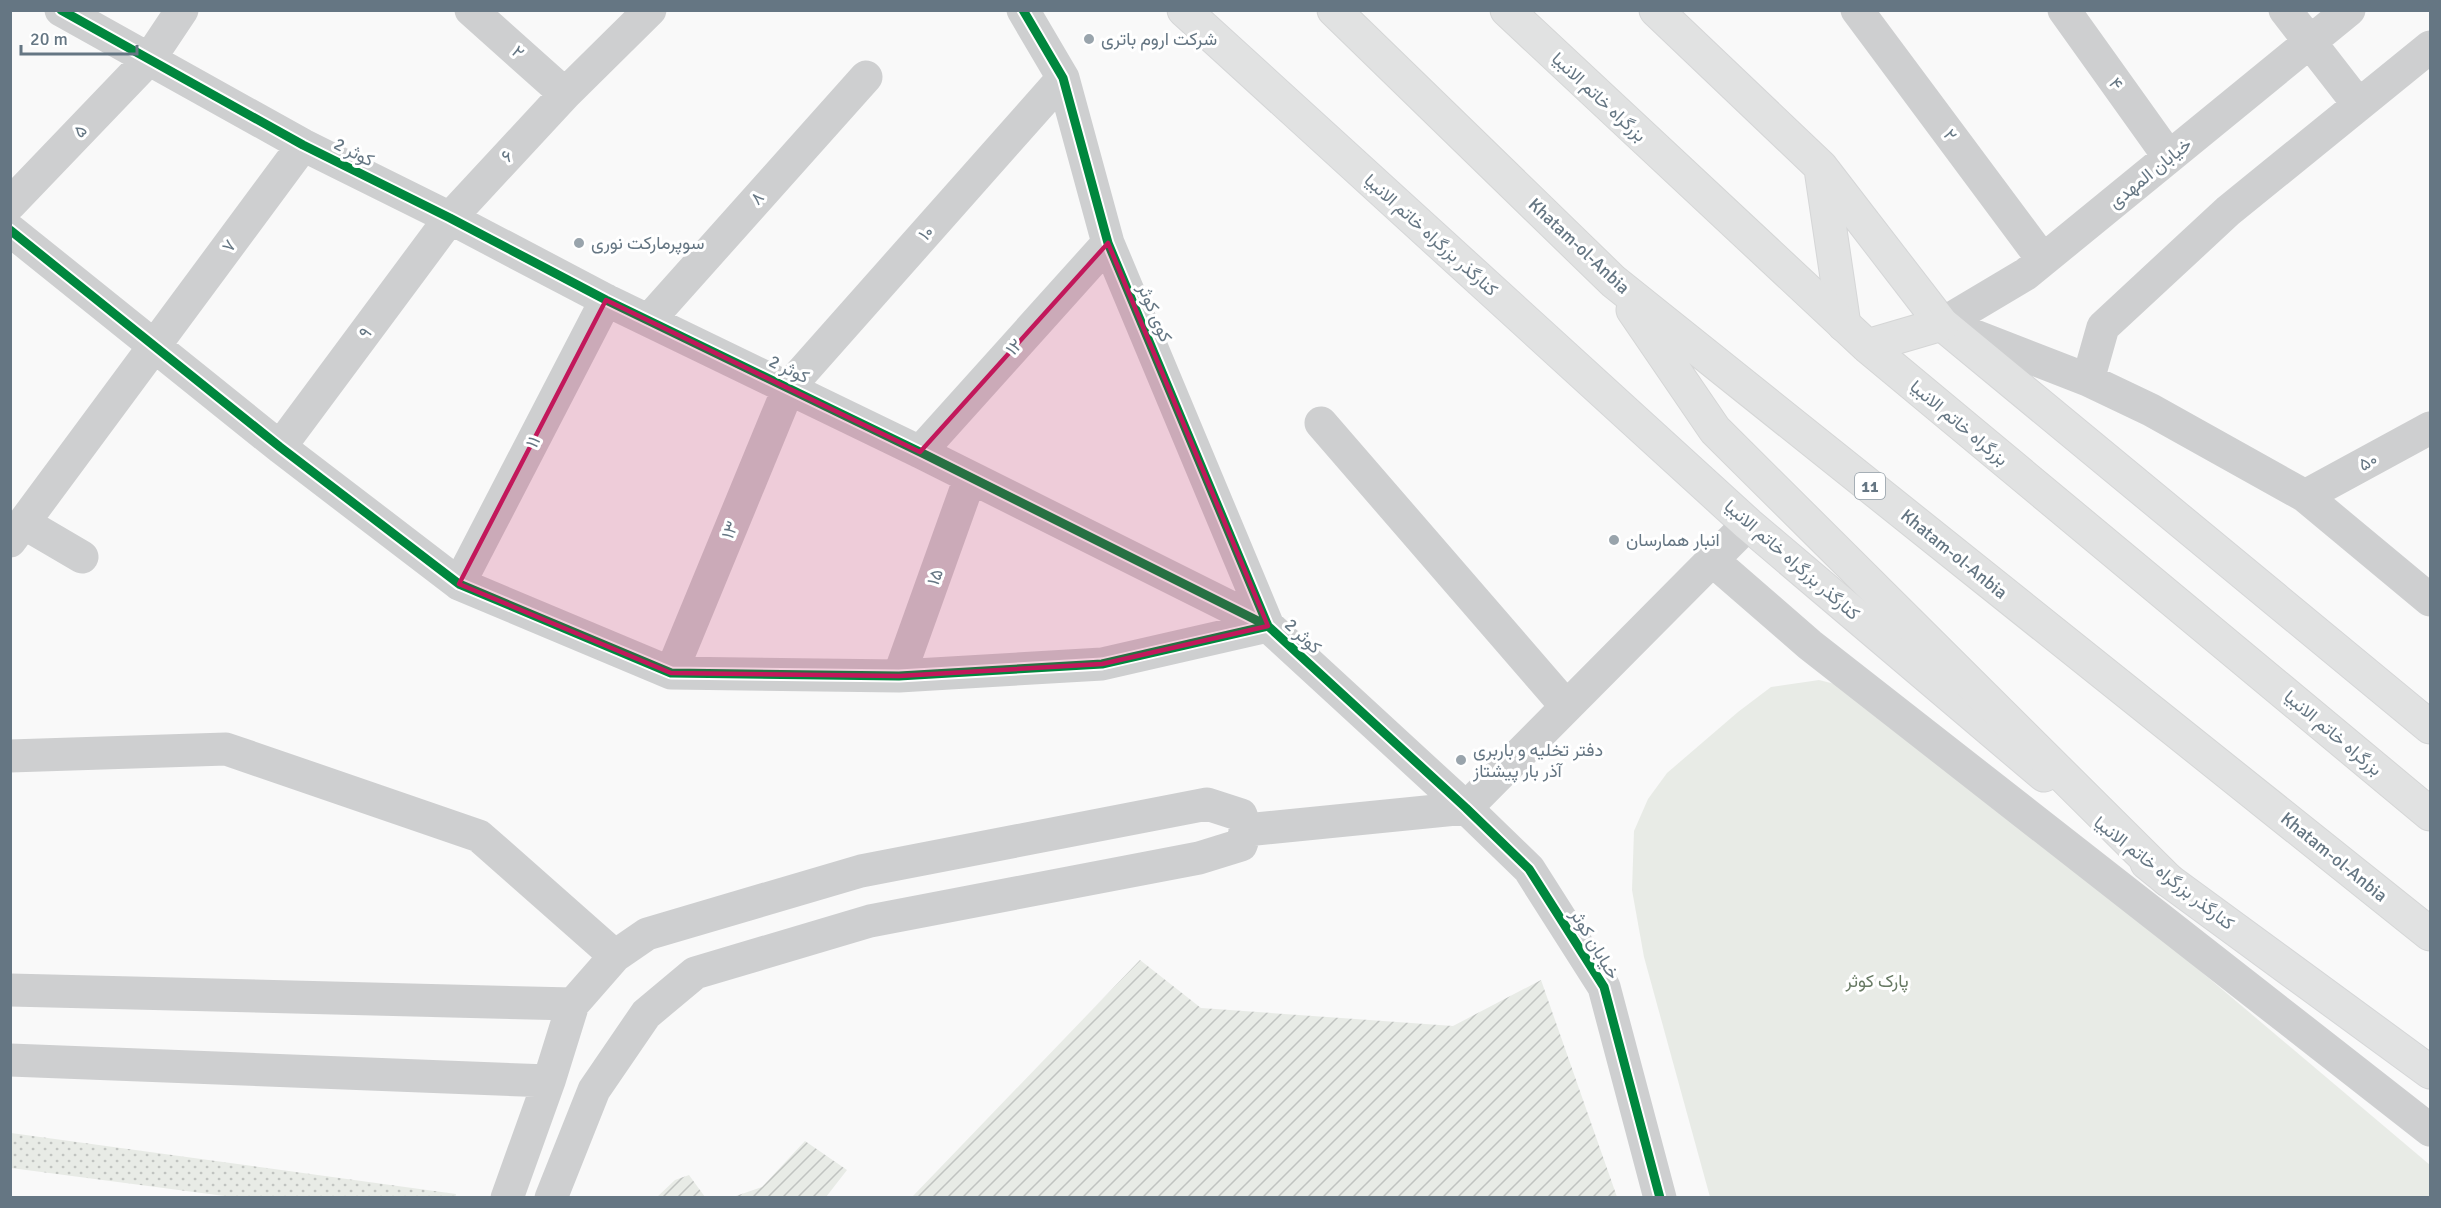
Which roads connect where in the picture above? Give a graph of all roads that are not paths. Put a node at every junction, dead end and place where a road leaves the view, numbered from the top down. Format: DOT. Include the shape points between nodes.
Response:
graph roads {
  1 [pos="61,10"];
  2 [pos="182,10"];
  3 [pos="471,10"];
  4 [pos="650,10"];
  5 [pos="1023,10"];
  6 [pos="1184,10"];
  7 [pos="1334,10"];
  8 [pos="1507,10"];
  9 [pos="1656,10"];
  10 [pos="1857,10"];
  11 [pos="2064,10"];
  12 [pos="2285,10"];
  13 [pos="2349,10"];
  14 [pos="2309,43"];
  15 [pos="2430,47"];
  16 [pos="150,58"];
  17 [pos="866,77"];
  18 [pos="1063,78"];
  19 [pos="565,94"];
  20 [pos="2358,104"];
  21 [pos="303,145"];
  22 [pos="2169,157"];
  23 [pos="1821,167"];
  24 [pos="10,204"];
  25 [pos="450,218"];
  26 [pos="10,230"];
  27 [pos="1108,243"];
  28 [pos="2043,260"];
  29 [pos="1613,281"];
  30 [pos="606,300"];
  31 [pos="649,320"];
  32 [pos="1942,324"];
  33 [pos="1855,335"];
  34 [pos="154,347"];
  35 [pos="2088,380"];
  36 [pos="789,387"];
  37 [pos="1321,423"];
  38 [pos="2430,428"];
  39 [pos="280,447"];
  40 [pos="920,452"];
  41 [pos="970,478"];
  42 [pos="2305,496"];
  43 [pos="1748,524"];
  44 [pos="17,532"];
  45 [pos="82,557"];
  46 [pos="1711,560"];
  47 [pos="459,584"];
  48 [pos="2430,600"];
  49 [pos="1268,626"];
  50 [pos="671,673"];
  51 [pos="899,676"];
  52 [pos="1566,706"];
  53 [pos="2430,727"];
  54 [pos="10,756"];
  55 [pos="1466,808"];
  56 [pos="2430,814"];
  57 [pos="1246,830"];
  58 [pos="2168,880"];
  59 [pos="2430,934"];
  60 [pos="615,956"];
  61 [pos="10,990"];
  62 [pos="573,1004"];
  63 [pos="10,1060"];
  64 [pos="2430,1072"];
  65 [pos="549,1081"];
  66 [pos="2430,1130"];
  67 [pos="507,1197"];
  68 [pos="551,1197"];
  69 [pos="1660,1197"];
  1 -- 16 [label="street, کوثر 2"];
  2 -- 16 [label="street"];
  3 -- 19 [label="street, ۲"];
  4 -- 19 [label="street, ۶"];
  5 -- 18 [label="street, کوی کوثر"];
  6 -- 43 [label="main road, کنارگذر بزرگراه خاتم الانبیا"];
  7 -- 29 [label="main road, Khatam-ol-Anbia / 11"];
  8 -- 33 [label="main road, بزرگراه خاتم الانبیا"];
  9 -- 23 [label="main road"];
  10 -- 28 [label="street, ۲"];
  11 -- 22 [label="street, ۴"];
  12 -- 14 [label="street"];
  13 -- 14 [label="street, خیابان المهدی"];
  14 -- 20 [label="street"];
  14 -- 22 [label="street, خیابان المهدی"];
  15 -- 20 [label="street"];
  16 -- 21 [label="street, کوثر 2"];
  16 -- 24 [label="street, ۵"];
  17 -- 31 [label="street, ۸"];
  18 -- 27 [label="street, کوی کوثر"];
  18 -- 36 [label="street, ۱۰"];
  19 -- 25 [label="street, ۶"];
  20 -- 35 [label="street" via="2228,210 2103,327"];
  21 -- 25 [label="street, کوثر 2"];
  21 -- 34 [label="street, ۷"];
  22 -- 28 [label="street, خیابان المهدی"];
  23 -- 32 [label="main road"];
  23 -- 33 [label="main road"];
  25 -- 30 [label="street, کوثر 2"];
  25 -- 39 [label="street, ۹"];
  26 -- 34 [label="street"];
  27 -- 40 [label="street, ۱۲"];
  27 -- 49 [label="street, کوی کوثر"];
  28 -- 32 [label="street, خیابان المهدی"];
  29 -- 58 [label="main road" via="1715,430"];
  29 -- 59 [label="main road, Khatam-ol-Anbia / 11"];
  30 -- 31 [label="street, کوثر 2"];
  30 -- 47 [label="street, ۱۱"];
  31 -- 36 [label="street, کوثر 2"];
  32 -- 33 [label="main road"];
  32 -- 35 [label="street"];
  32 -- 53 [label="main road"];
  33 -- 56 [label="main road, بزرگراه خاتم الانبیا"];
  34 -- 39 [label="street"];
  34 -- 44 [label="street, ۷"];
  35 -- 42 [label="street" via="2151,410"];
  36 -- 40 [label="street, کوثر 2"];
  36 -- 50 [label="street, ۱۳"];
  37 -- 52 [label="street"];
  38 -- 42 [label="street, ۵۰"];
  39 -- 47 [label="street"];
  40 -- 41 [label="street, کوثر 2"];
  41 -- 49 [label="street, کوثر 2"];
  41 -- 51 [label="street, ۱۵"];
  42 -- 48 [label="street"];
  43 -- 46 [label="street"];
  43 -- 58 [label="main road, کنارگذر بزرگراه خاتم الانبیا"];
  44 -- 45 [label="street"];
  46 -- 52 [label="street"];
  46 -- 66 [label="street" via="1810,645"];
  47 -- 50 [label="street"];
  49 -- 51 [label="street" via="1102,664"];
  49 -- 55 [label="street, کوثر 2"];
  50 -- 51 [label="street"];
  52 -- 55 [label="street"];
  54 -- 60 [label="street" via="226,749 479,836"];
  55 -- 57 [label="street"];
  55 -- 69 [label="street, خیابان کوثر" via="1529,869 1604,987"];
  57 -- 60 [label="street" via="1241,815 1207,804 861,870 647,934"];
  57 -- 68 [label="street" via="1240,845 1199,858 870,921 695,973 646,1014 594,1090"];
  58 -- 64 [label="main road, کنارگذر بزرگراه خاتم الانبیا"];
  60 -- 62 [label="street"];
  61 -- 62 [label="street"];
  62 -- 65 [label="street"];
  63 -- 65 [label="street"];
  65 -- 67 [label="street"];
}
